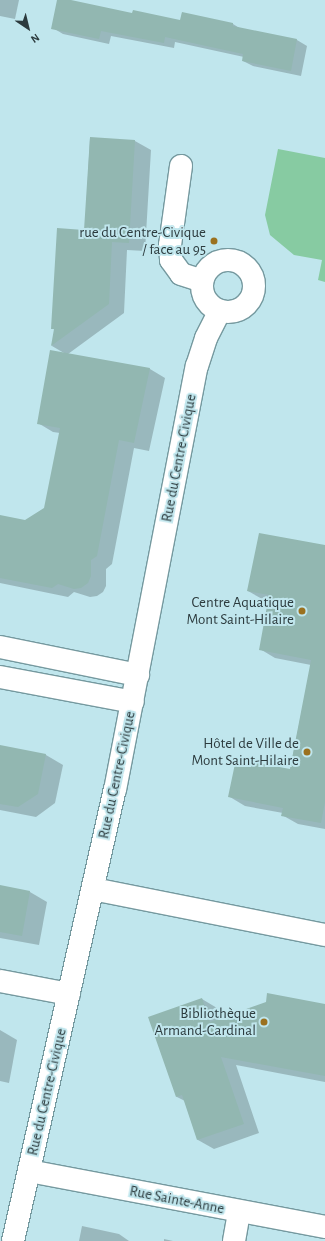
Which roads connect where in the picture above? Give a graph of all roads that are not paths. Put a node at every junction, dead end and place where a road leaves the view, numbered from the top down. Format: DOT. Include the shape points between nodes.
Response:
graph roads {
  1 [pos="181,166"];
  2 [pos="202,281"];
  3 [pos="220,311"];
  4 [pos="0,647"];
  5 [pos="138,675"];
  6 [pos="0,677"];
  7 [pos="133,702"];
  8 [pos="93,889"];
  9 [pos="325,935"];
  10 [pos="0,981"];
  11 [pos="69,994"];
  12 [pos="29,1171"];
  13 [pos="240,1212"];
  14 [pos="325,1227"];
  15 [pos="13,1241"];
  16 [pos="234,1241"];
  1 -- 2 [label="street" via="170,238 171,260 182,274"];
  2 -- 3 [label="street" via="207,301"];
  2 -- 3 [label="street" via="208,269 223,260 240,263 247,268 251,275 253,292 244,306 228,312"];
  3 -- 5 [label="street, Rue du Centre-Civique" via="206,338 197,366"];
  4 -- 5 [label="street"];
  5 -- 7 [label="street, Rue du Centre-Civique"];
  6 -- 7 [label="street"];
  7 -- 8 [label="street, Rue du Centre-Civique"];
  8 -- 9 [label="street"];
  8 -- 11 [label="street, Rue du Centre-Civique"];
  10 -- 11 [label="street"];
  11 -- 12 [label="street, Rue du Centre-Civique"];
  12 -- 13 [label="street, Rue Sainte-Anne"];
  12 -- 15 [label="street, Rue du Centre-Civique"];
  13 -- 14 [label="street, Rue Sainte-Anne"];
  13 -- 16 [label="street"];
}
